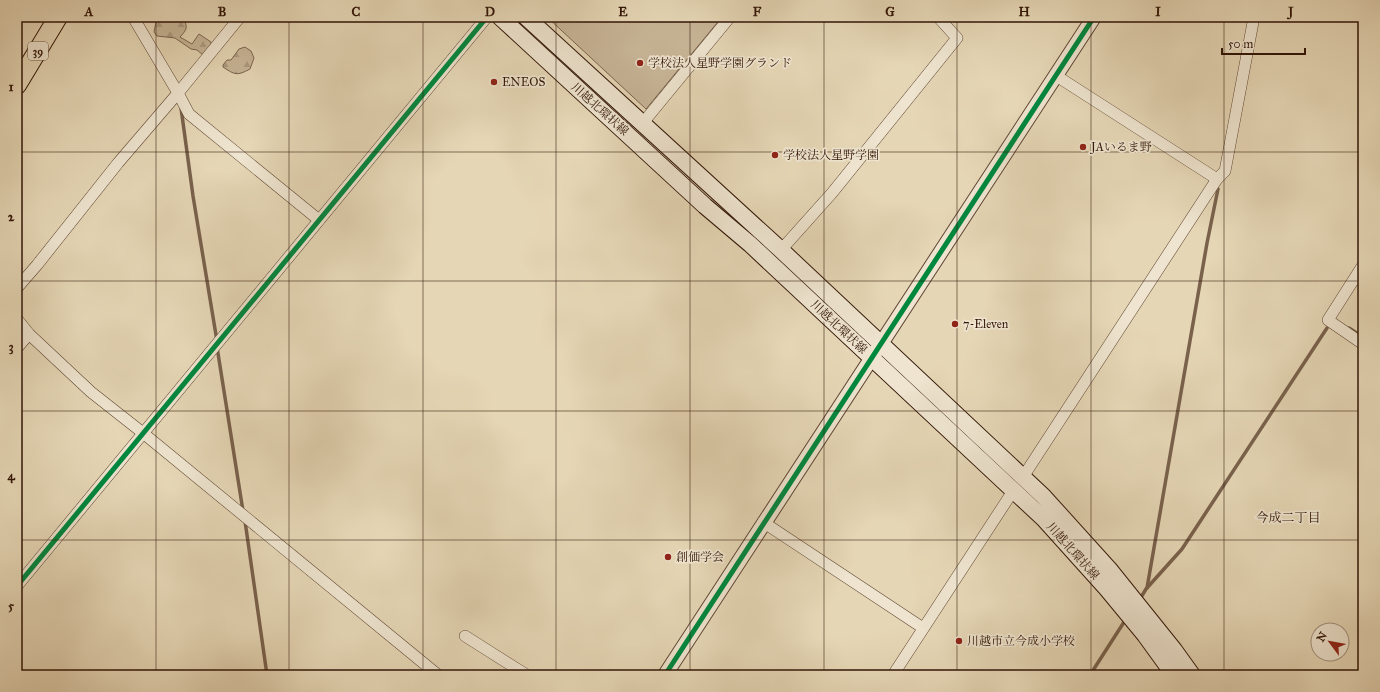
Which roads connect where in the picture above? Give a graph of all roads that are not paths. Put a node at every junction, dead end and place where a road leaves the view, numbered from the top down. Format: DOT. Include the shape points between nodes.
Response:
graph roads {
  1 [pos="58,17"];
  2 [pos="133,17"];
  3 [pos="240,17"];
  4 [pos="487,17"];
  5 [pos="500,17"];
  6 [pos="526,17"];
  7 [pos="730,17"];
  8 [pos="938,17"];
  9 [pos="1094,17"];
  10 [pos="1254,17"];
  11 [pos="1055,75"];
  12 [pos="17,85"];
  13 [pos="178,93"];
  14 [pos="642,124"];
  15 [pos="1217,179"];
  16 [pos="319,220"];
  17 [pos="781,250"];
  18 [pos="1363,265"];
  19 [pos="17,288"];
  20 [pos="17,319"];
  21 [pos="29,334"];
  22 [pos="881,344"];
  23 [pos="1363,344"];
  24 [pos="17,348"];
  25 [pos="872,358"];
  26 [pos="144,433"];
  27 [pos="1023,477"];
  28 [pos="1013,491"];
  29 [pos="763,522"];
  30 [pos="17,586"];
  31 [pos="923,628"];
  32 [pos="465,636"];
  33 [pos="436,675"];
  34 [pos="525,675"];
  35 [pos="665,675"];
  36 [pos="893,675"];
  37 [pos="1174,675"];
  38 [pos="1192,675"];
  1 -- 12 [label="main road, 39"];
  2 -- 13 [label="street"];
  3 -- 13 [label="street"];
  4 -- 16 [label="street"];
  5 -- 25 [label="main road, 川越北環状線"];
  6 -- 14 [label="main road, 川越北環状線"];
  7 -- 14 [label="street"];
  8 -- 17 [label="street" via="957,38 832,193"];
  9 -- 11 [label="street"];
  10 -- 15 [label="street" via="1225,171"];
  11 -- 15 [label="street"];
  11 -- 22 [label="street"];
  13 -- 16 [label="street" via="188,114"];
  13 -- 19 [label="street"];
  14 -- 17 [label="main road, 川越北環状線"];
  15 -- 27 [label="street"];
  16 -- 26 [label="street"];
  17 -- 22 [label="main road, 川越北環状線"];
  18 -- 23 [label="street" via="1328,320"];
  20 -- 21 [label="street"];
  21 -- 24 [label="street"];
  21 -- 26 [label="street" via="91,392"];
  22 -- 25 [label="street"];
  22 -- 27 [label="main road, 川越北環状線"];
  25 -- 28 [label="main road, 川越北環状線"];
  25 -- 29 [label="street"];
  26 -- 30 [label="street"];
  26 -- 33 [label="street"];
  27 -- 38 [label="main road, 川越北環状線" via="1109,569"];
  28 -- 31 [label="street"];
  28 -- 37 [label="main road, 川越北環状線" via="1044,519 1108,589"];
  29 -- 31 [label="street"];
  29 -- 35 [label="street"];
  31 -- 36 [label="street"];
  32 -- 34 [label="street"];
}
